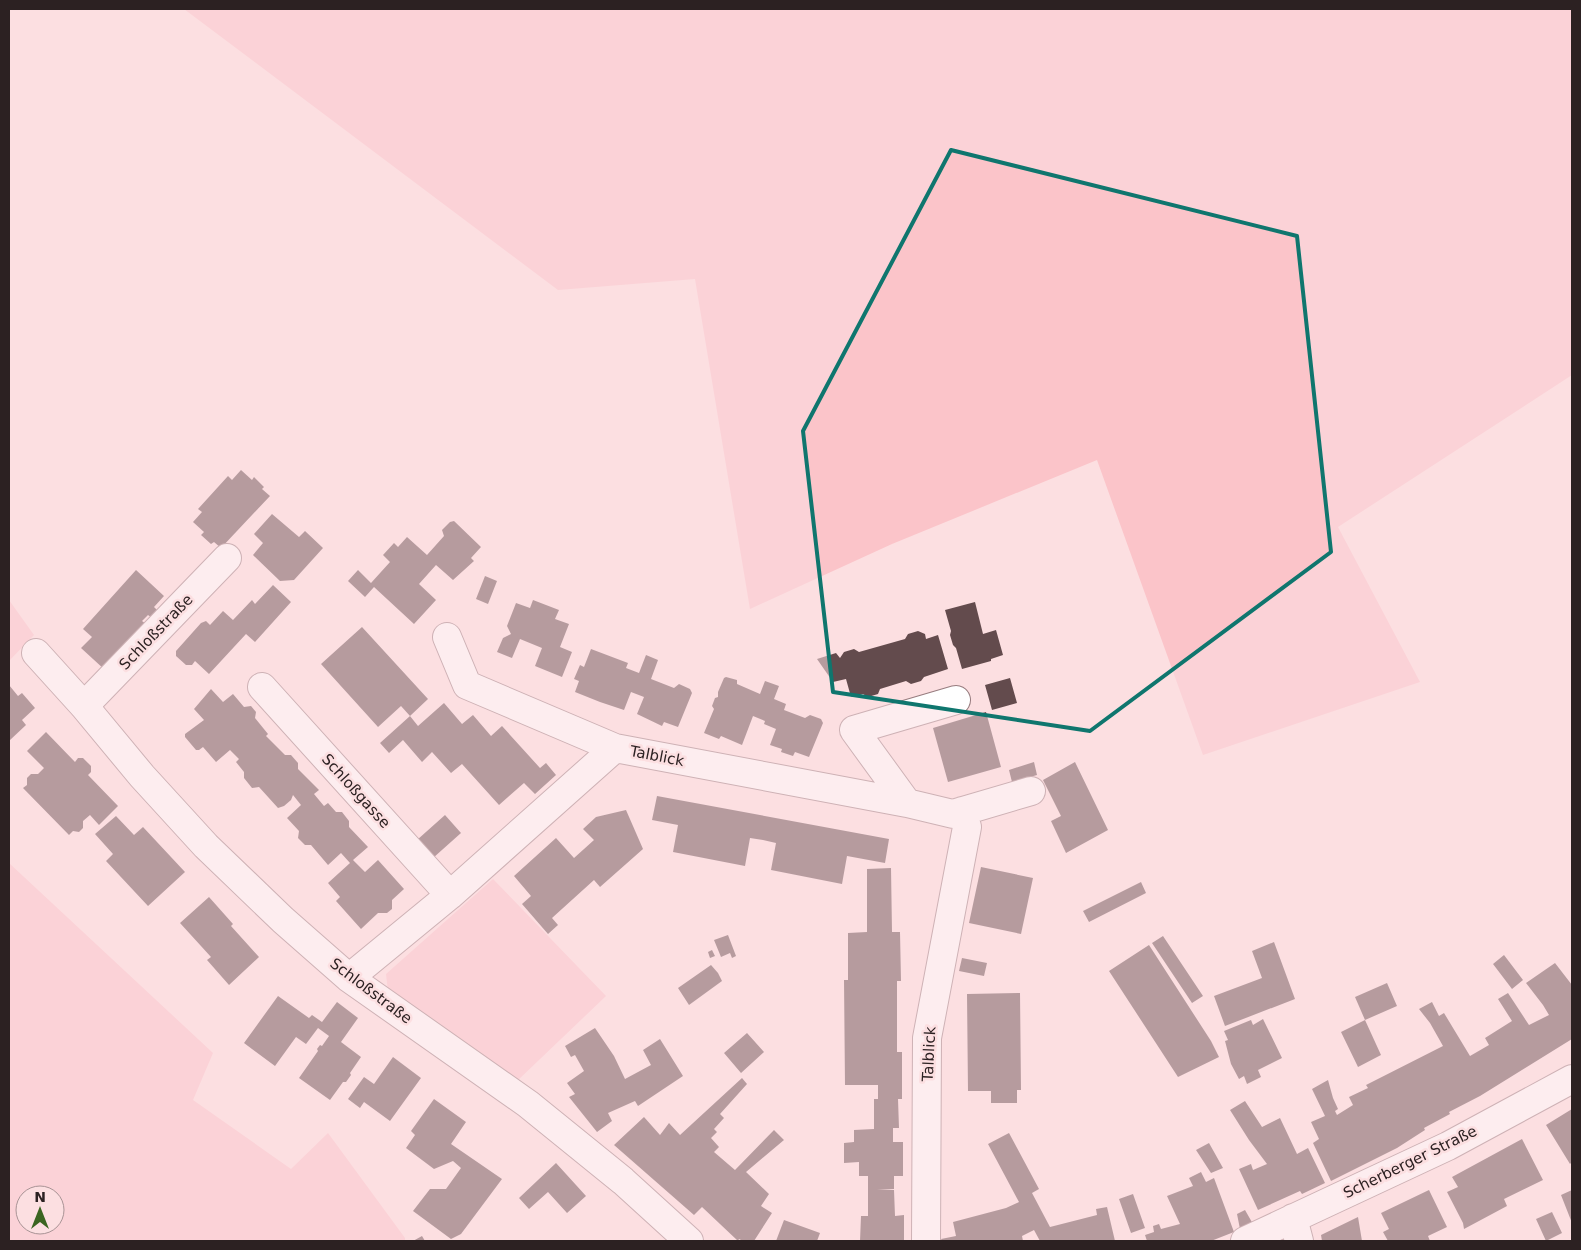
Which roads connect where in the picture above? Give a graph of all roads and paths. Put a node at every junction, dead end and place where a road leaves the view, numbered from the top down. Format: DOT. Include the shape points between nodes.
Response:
graph roads {
  1 [pos="227,558"];
  2 [pos="447,637"];
  3 [pos="36,653"];
  4 [pos="262,687"];
  5 [pos="956,700"];
  6 [pos="84,706"];
  7 [pos="615,748"];
  8 [pos="1031,790"];
  9 [pos="907,803"];
  10 [pos="962,812"];
  11 [pos="450,895"];
  12 [pos="349,978"];
  13 [pos="1572,1079"];
  14 [pos="1296,1229"];
  15 [pos="689,1241"];
  16 [pos="926,1241"];
  17 [pos="1245,1241"];
  1 -- 6 [label="street, Schloßstraße"];
  2 -- 7 [label="street, Talblick" via="467,685"];
  3 -- 6 [label="street, Schloßstraße"];
  4 -- 11 [label="street, Schloßgasse"];
  5 -- 9 [label="street" via="854,730"];
  6 -- 12 [label="street, Schloßstraße" via="206,846 282,920"];
  7 -- 9 [label="street, Talblick"];
  7 -- 11 [label="street"];
  8 -- 10 [label="street, Talblick"];
  9 -- 10 [label="street, Talblick" via="953,814"];
  10 -- 16 [label="street, Talblick" via="967,827 927,1038"];
  11 -- 12 [label="street"];
  12 -- 15 [label="street, Schloßstraße" via="528,1104 624,1181"];
  13 -- 14 [label="street, Scherberger Straße"];
  14 -- 17 [label="street, Scherberger Straße"];
}
